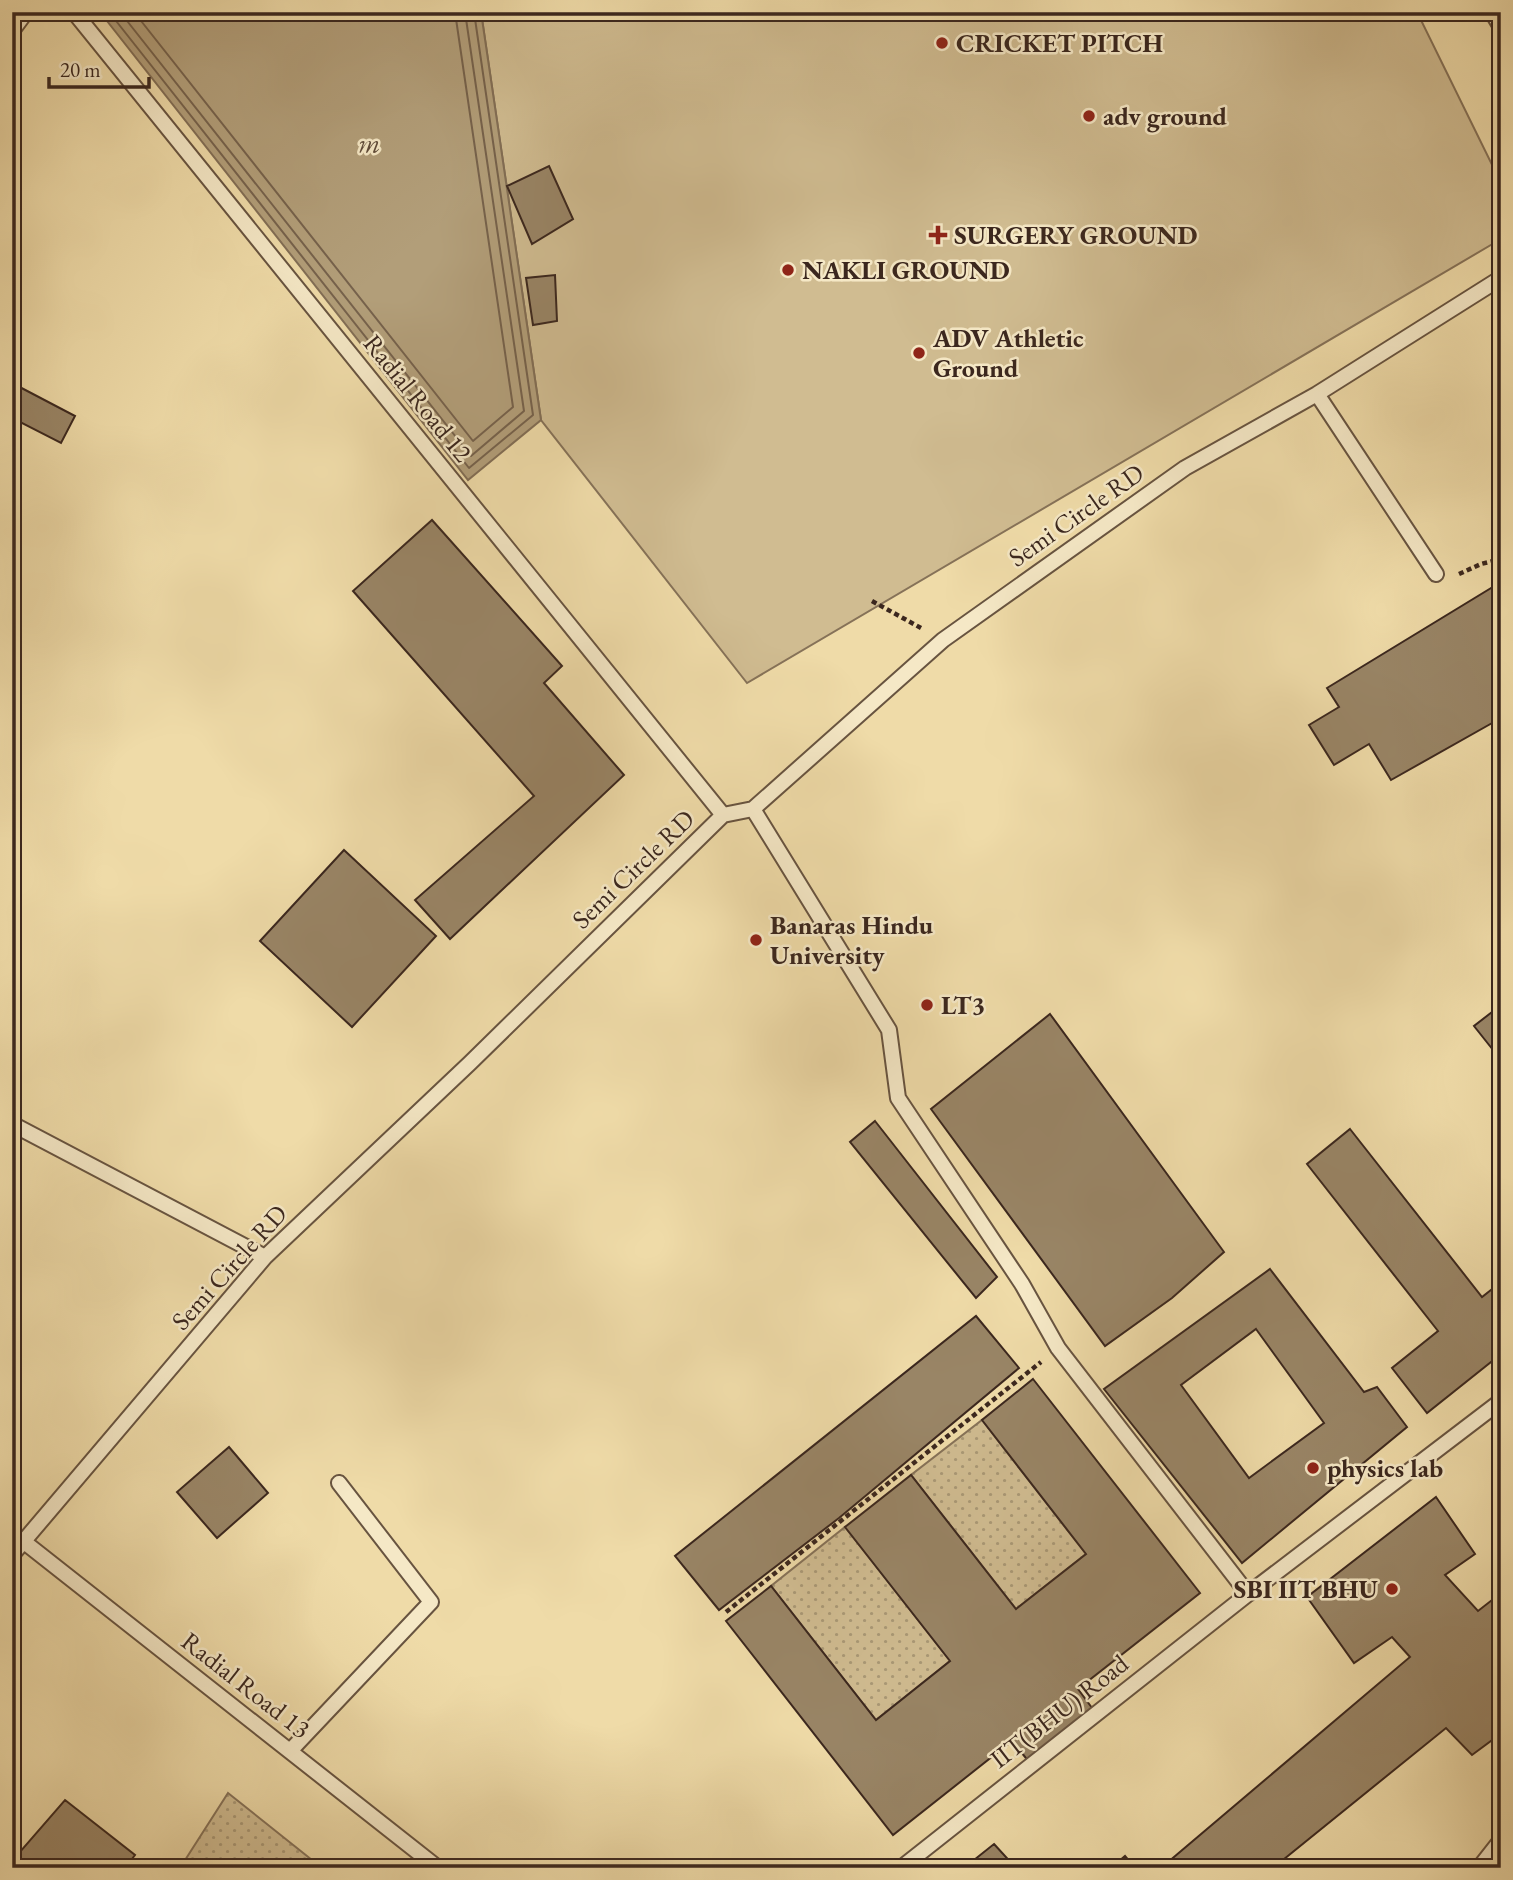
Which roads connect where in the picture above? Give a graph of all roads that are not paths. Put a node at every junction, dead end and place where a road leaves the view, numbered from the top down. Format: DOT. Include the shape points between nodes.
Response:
graph roads {
  1 [pos="26,12"];
  2 [pos="74,12"];
  3 [pos="1492,12"];
  4 [pos="1501,27"];
  5 [pos="12,31"];
  6 [pos="1501,278"];
  7 [pos="1317,394"];
  8 [pos="1436,575"];
  9 [pos="753,809"];
  10 [pos="723,815"];
  11 [pos="12,1125"];
  12 [pos="265,1257"];
  13 [pos="1501,1401"];
  14 [pos="340,1483"];
  15 [pos="23,1541"];
  16 [pos="12,1555"];
  17 [pos="1248,1594"];
  18 [pos="290,1751"];
  19 [pos="1501,1840"];
  20 [pos="438,1868"];
  21 [pos="901,1868"];
  22 [pos="1479,1868"];
  1 -- 5 [label="lane"];
  2 -- 10 [label="lane, Radial Road 12"];
  3 -- 4 [label="lane"];
  6 -- 7 [label="lane, Semi Circle RD"];
  7 -- 8 [label="lane"];
  7 -- 9 [label="lane, Semi Circle RD" via="1185,468 943,640"];
  9 -- 10 [label="lane, Semi Circle RD"];
  9 -- 17 [label="lane" via="888,1030 898,1098 1022,1284 1058,1348"];
  10 -- 12 [label="lane, Semi Circle RD"];
  11 -- 12 [label="lane"];
  12 -- 15 [label="lane, Semi Circle RD"];
  13 -- 17 [label="lane, IIT(BHU) Road"];
  14 -- 18 [label="lane" via="431,1602"];
  15 -- 16 [label="lane, Semi Circle RD"];
  15 -- 18 [label="lane, Radial Road 13"];
  17 -- 21 [label="lane, IIT(BHU) Road"];
  18 -- 20 [label="lane, Radial Road 13"];
  19 -- 22 [label="lane"];
}
